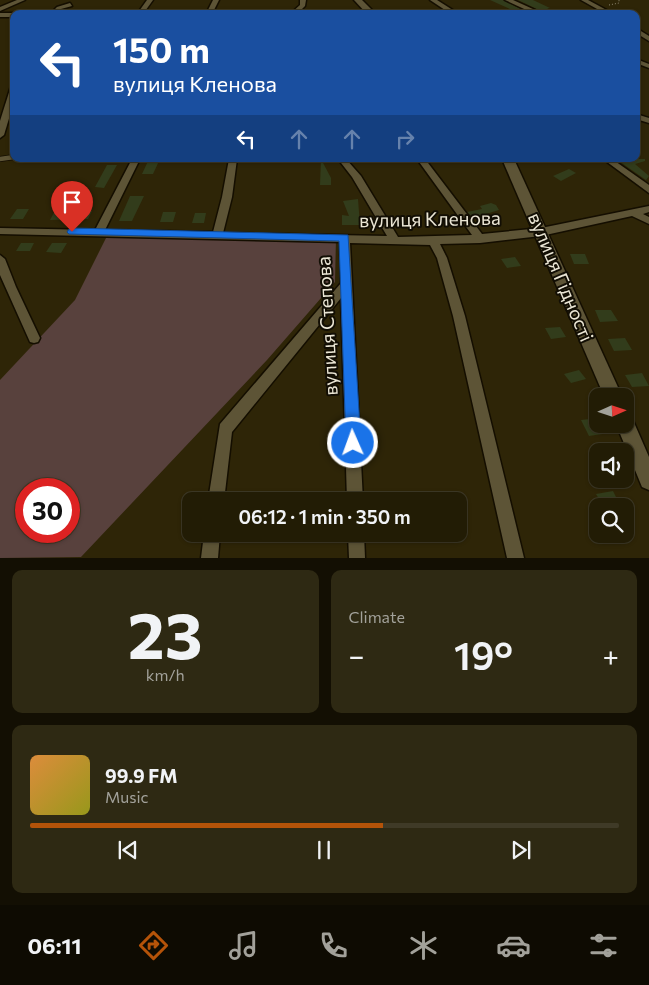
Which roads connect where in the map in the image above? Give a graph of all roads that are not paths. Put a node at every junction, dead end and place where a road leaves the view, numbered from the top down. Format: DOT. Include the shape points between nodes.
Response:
graph roads {
  1 [pos="22,0"];
  2 [pos="358,0"];
  3 [pos="433,0"];
  4 [pos="508,0"];
  5 [pos="584,0"];
  6 [pos="70,5"];
  7 [pos="0,10"];
  8 [pos="56,10"];
  9 [pos="368,10"];
  10 [pos="449,10"];
  11 [pos="532,10"];
  12 [pos="601,10"];
  13 [pos="10,105"];
  14 [pos="0,135"];
  15 [pos="134,162"];
  16 [pos="233,162"];
  17 [pos="344,162"];
  18 [pos="422,162"];
  19 [pos="509,162"];
  20 [pos="611,162"];
  21 [pos="649,190"];
  22 [pos="649,209"];
  23 [pos="632,212"];
  24 [pos="649,221"];
  25 [pos="0,231"];
  26 [pos="99,232"];
  27 [pos="542,232"];
  28 [pos="217,235"];
  29 [pos="345,238"];
  30 [pos="480,238"];
  31 [pos="394,239"];
  32 [pos="433,241"];
  33 [pos="0,259"];
  34 [pos="346,285"];
  35 [pos="34,338"];
  36 [pos="610,388"];
  37 [pos="629,433"];
  38 [pos="649,480"];
  39 [pos="217,492"];
  40 [pos="355,492"];
  41 [pos="211,542"];
  42 [pos="356,542"];
  43 [pos="209,558"];
  44 [pos="357,558"];
  45 [pos="516,558"];
  1 -- 7 [label="street"];
  2 -- 9 [label="street"];
  3 -- 10 [label="street"];
  4 -- 11 [label="street"];
  5 -- 12 [label="street"];
  6 -- 8 [label="street"];
  13 -- 14 [label="street"];
  15 -- 26 [label="street"];
  16 -- 28 [label="street"];
  17 -- 31 [label="street"];
  18 -- 30 [label="street"];
  19 -- 27 [label="street, вулиця Гідності"];
  20 -- 21 [label="street"];
  22 -- 23 [label="street, вулиця Кленова"];
  23 -- 24 [label="street"];
  23 -- 27 [label="street, вулиця Кленова"];
  25 -- 26 [label="street, вулиця Кленова"];
  26 -- 28 [label="street, вулиця Кленова"];
  27 -- 30 [label="street, вулиця Кленова"];
  27 -- 36 [label="street, вулиця Гідності"];
  28 -- 29 [label="street, вулиця Кленова"];
  29 -- 31 [label="street, вулиця Кленова"];
  29 -- 34 [label="street, вулиця Степова"];
  30 -- 32 [label="street, вулиця Кленова"];
  31 -- 32 [label="street, вулиця Кленова"];
  32 -- 45 [label="street" via="442,258 458,316"];
  33 -- 35 [label="street"];
  34 -- 39 [label="street" via="225,429"];
  34 -- 40 [label="street, вулиця Степова"];
  37 -- 38 [label="street"];
  41 -- 43 [label="street"];
  42 -- 44 [label="street"];
}
